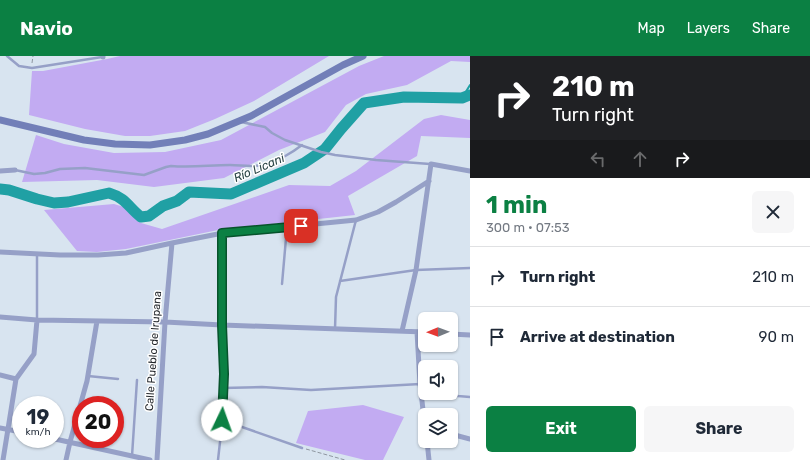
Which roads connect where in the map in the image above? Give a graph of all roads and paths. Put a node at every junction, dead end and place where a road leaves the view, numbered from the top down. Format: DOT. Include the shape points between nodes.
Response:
graph roads {
  1 [pos="7,56"];
  2 [pos="33,56"];
  3 [pos="103,56"];
  4 [pos="363,56"];
  5 [pos="32,68"];
  6 [pos="0,120"];
  7 [pos="238,122"];
  8 [pos="302,145"];
  9 [pos="431,164"];
  10 [pos="0,170"];
  11 [pos="15,170"];
  12 [pos="470,171"];
  13 [pos="429,181"];
  14 [pos="356,220"];
  15 [pos="288,227"];
  16 [pos="222,233"];
  17 [pos="172,242"];
  18 [pos="0,252"];
  19 [pos="37,254"];
  20 [pos="470,268"];
  21 [pos="416,270"];
  22 [pos="340,281"];
  23 [pos="282,284"];
  24 [pos="0,317"];
  25 [pos="37,320"];
  26 [pos="97,321"];
  27 [pos="165,322"];
  28 [pos="222,325"];
  29 [pos="335,329"];
  30 [pos="402,331"];
  31 [pos="417,332"];
  32 [pos="458,334"];
  33 [pos="470,335"];
  34 [pos="420,360"];
  35 [pos="0,376"];
  36 [pos="88,376"];
  37 [pos="16,379"];
  38 [pos="118,379"];
  39 [pos="137,380"];
  40 [pos="418,385"];
  41 [pos="223,388"];
  42 [pos="458,396"];
  43 [pos="470,397"];
  44 [pos="222,420"];
  45 [pos="0,428"];
  46 [pos="8,429"];
  47 [pos="12,430"];
  48 [pos="458,436"];
  49 [pos="470,439"];
  50 [pos="64,441"];
  51 [pos="70,442"];
  52 [pos="302,448"];
  53 [pos="428,448"];
  54 [pos="131,458"];
  55 [pos="3,460"];
  56 [pos="66,460"];
  57 [pos="150,460"];
  58 [pos="157,460"];
  59 [pos="218,460"];
  60 [pos="345,460"];
  61 [pos="429,460"];
  1 -- 5 [label="lane" via="19,66"];
  2 -- 5 [label="path"];
  3 -- 5 [label="lane"];
  4 -- 7 [label="main road"];
  6 -- 7 [label="main road" via="84,140 150,145 208,134"];
  7 -- 8 [label="lane" via="266,128 286,140"];
  8 -- 9 [label="lane" via="335,155"];
  8 -- 11 [label="lane" via="272,163 256,166 171,166 144,175 85,168 34,174"];
  9 -- 12 [label="street"];
  9 -- 13 [label="street"];
  10 -- 11 [label="street"];
  13 -- 14 [label="street" via="378,212"];
  13 -- 21 [label="street"];
  14 -- 15 [label="street"];
  14 -- 22 [label="lane"];
  15 -- 16 [label="street"];
  15 -- 23 [label="lane"];
  16 -- 17 [label="street"];
  16 -- 28 [label="street"];
  17 -- 19 [label="street" via="126,253"];
  17 -- 27 [label="street, Calle Pueblo de Irupana"];
  18 -- 19 [label="street"];
  19 -- 25 [label="lane"];
  20 -- 21 [label="lane"];
  21 -- 22 [label="lane"];
  21 -- 30 [label="street"];
  22 -- 29 [label="lane" via="336,297"];
  24 -- 25 [label="street"];
  25 -- 26 [label="street"];
  25 -- 37 [label="street" via="34,354"];
  26 -- 27 [label="street"];
  26 -- 36 [label="street"];
  27 -- 28 [label="street"];
  27 -- 58 [label="street, Calle Pueblo de Irupana"];
  28 -- 29 [label="street"];
  28 -- 41 [label="lane"];
  29 -- 30 [label="street"];
  30 -- 31 [label="street"];
  31 -- 34 [label="street"];
  32 -- 33 [label="street"];
  35 -- 37 [label="street"];
  36 -- 38 [label="lane"];
  36 -- 51 [label="street"];
  37 -- 46 [label="street"];
  39 -- 54 [label="lane, Calle Pueblo de Irupana"];
  40 -- 41 [label="lane" via="311,390"];
  41 -- 44 [label="lane"];
  42 -- 43 [label="lane"];
  44 -- 52 [label="lane"];
  44 -- 59 [label="lane"];
  45 -- 46 [label="street"];
  46 -- 47 [label="street"];
  46 -- 55 [label="street"];
  48 -- 49 [label="street"];
  50 -- 51 [label="street"];
  51 -- 54 [label="street"];
  51 -- 56 [label="street"];
  52 -- 60 [label="path"];
  53 -- 61 [label="street"];
  54 -- 57 [label="street"];
}
